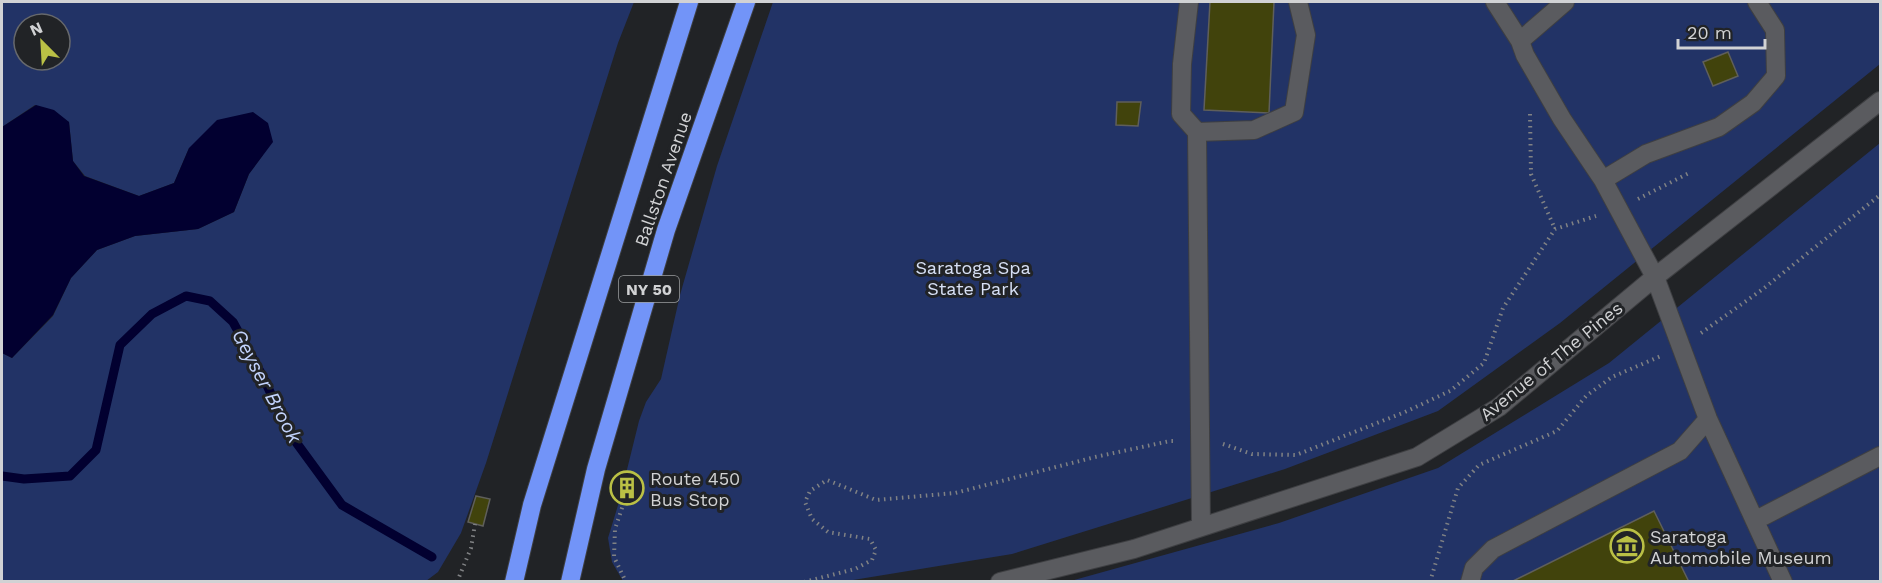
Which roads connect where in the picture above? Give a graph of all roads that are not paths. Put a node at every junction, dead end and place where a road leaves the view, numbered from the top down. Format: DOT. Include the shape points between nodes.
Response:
graph roads {
  1 [pos="689,2"];
  2 [pos="746,2"];
  3 [pos="1189,2"];
  4 [pos="1298,2"];
  5 [pos="1495,2"];
  6 [pos="1566,2"];
  7 [pos="1757,2"];
  8 [pos="1520,41"];
  9 [pos="1881,101"];
  10 [pos="1197,132"];
  11 [pos="1603,180"];
  12 [pos="1655,277"];
  13 [pos="1708,419"];
  14 [pos="1881,456"];
  15 [pos="1756,520"];
  16 [pos="1201,527"];
  17 [pos="514,582"];
  18 [pos="570,582"];
  19 [pos="1000,582"];
  20 [pos="1470,582"];
  21 [pos="1783,582"];
  1 -- 17 [label="highway, Ballston Avenue / NY 50" via="532,506"];
  2 -- 18 [label="highway, Ballston Avenue / NY 50" via="666,230 596,469"];
  3 -- 10 [label="street" via="1181,114"];
  4 -- 10 [label="street" via="1306,35 1294,112 1254,130"];
  5 -- 8 [label="street"];
  6 -- 8 [label="street"];
  7 -- 11 [label="street" via="1775,30 1776,76 1753,103 1719,127 1646,154"];
  8 -- 11 [label="street" via="1562,119"];
  9 -- 12 [label="street, Avenue of The Pines"];
  10 -- 16 [label="street"];
  11 -- 12 [label="street"];
  12 -- 13 [label="street"];
  12 -- 16 [label="street, Avenue of The Pines" via="1499,407 1417,457"];
  13 -- 15 [label="street"];
  13 -- 20 [label="street" via="1680,451 1493,549 1474,568"];
  14 -- 15 [label="street"];
  15 -- 21 [label="street"];
  16 -- 19 [label="street, Avenue of The Pines" via="1134,549"];
}
